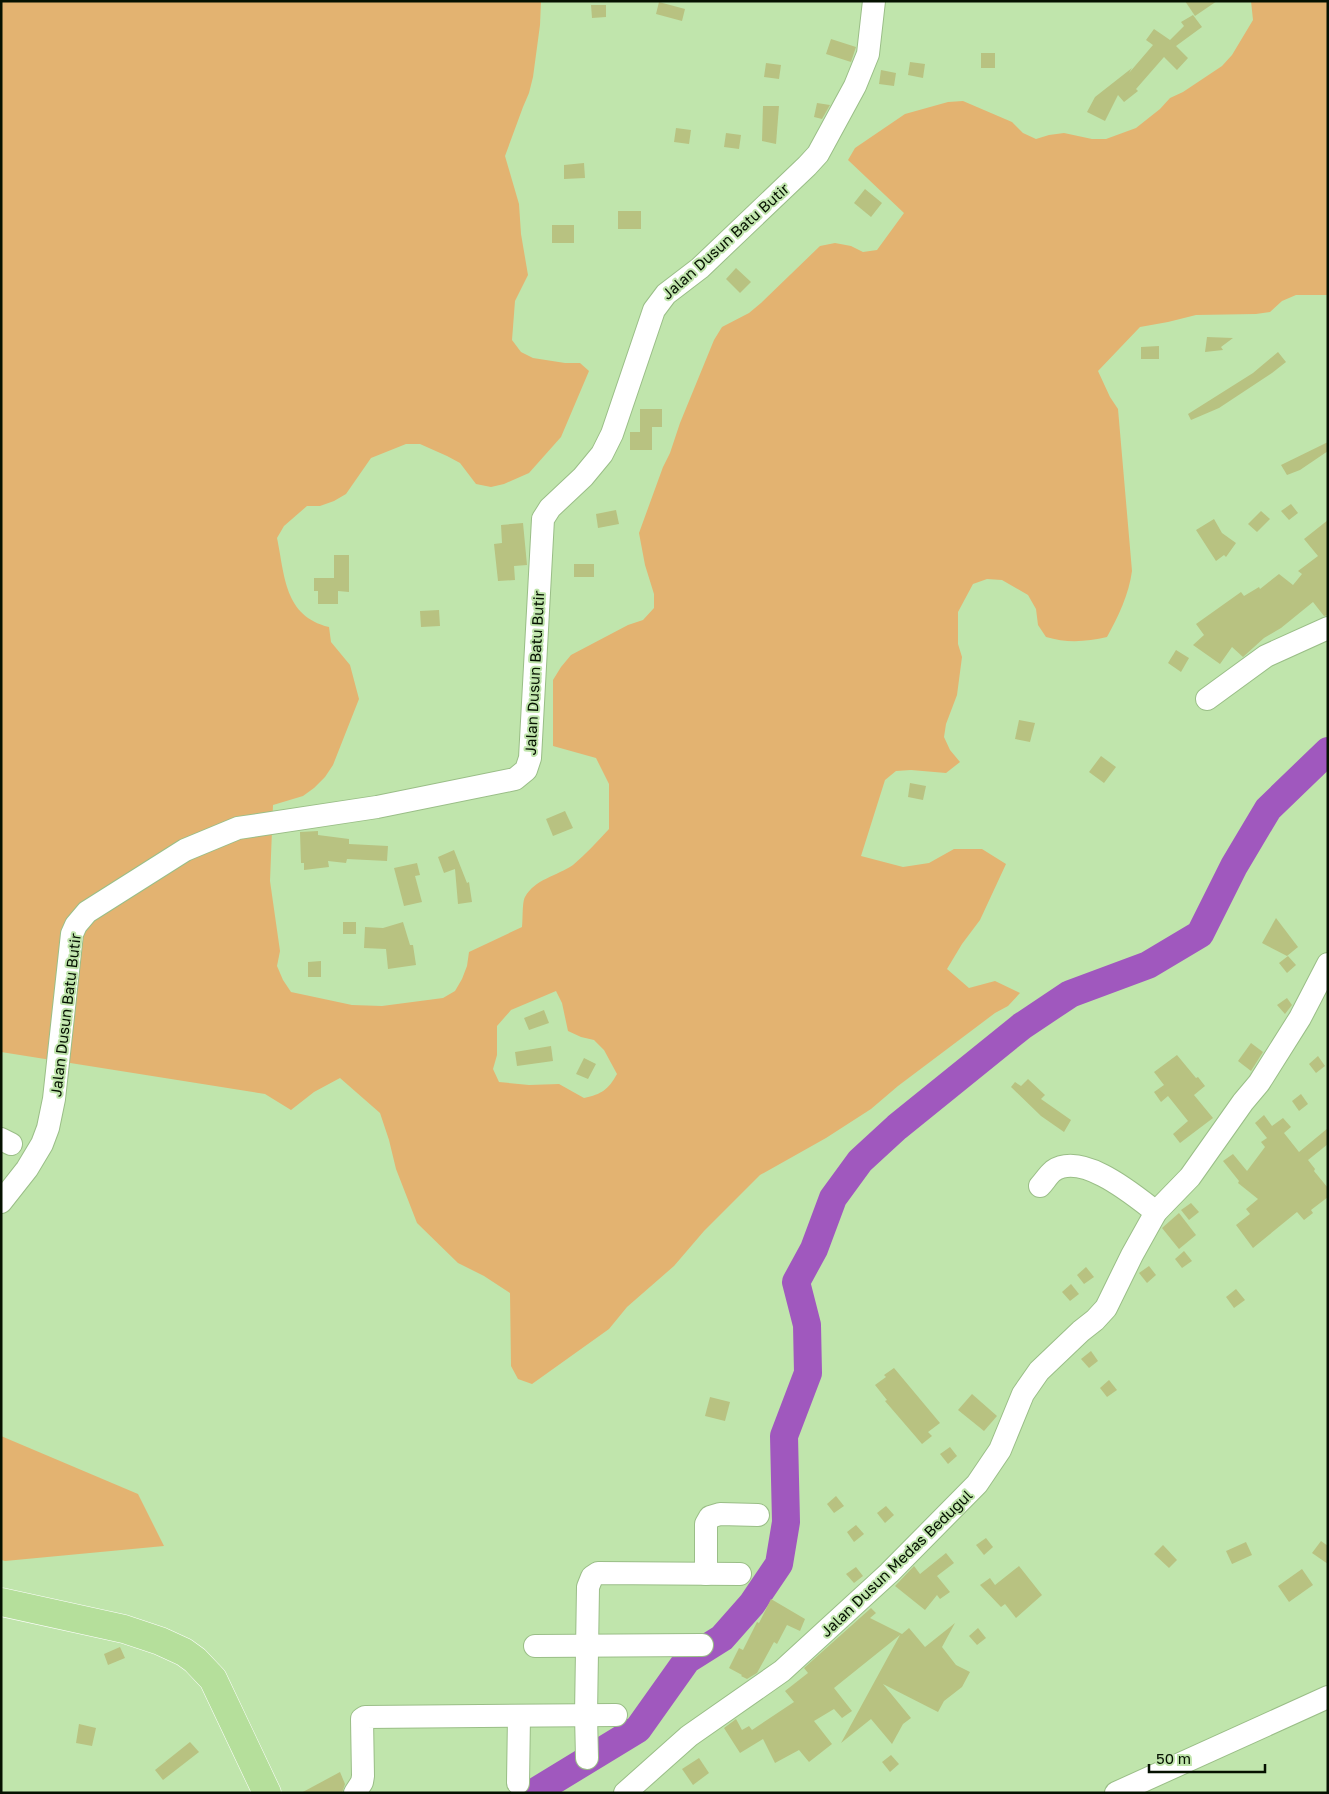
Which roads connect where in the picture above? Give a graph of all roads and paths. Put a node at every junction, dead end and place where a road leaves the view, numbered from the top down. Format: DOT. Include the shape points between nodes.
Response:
graph roads {
  1 [pos="874,1"];
  2 [pos="1328,628"];
  3 [pos="1207,699"];
  4 [pos="1328,964"];
  5 [pos="1040,1186"];
  6 [pos="1,1202"];
  7 [pos="1156,1212"];
  8 [pos="758,1515"];
  9 [pos="706,1574"];
  10 [pos="740,1574"];
  11 [pos="1,1602"];
  12 [pos="702,1645"];
  13 [pos="535,1646"];
  14 [pos="587,1646"];
  15 [pos="1328,1697"];
  16 [pos="586,1715"];
  17 [pos="616,1715"];
  18 [pos="519,1716"];
  19 [pos="587,1758"];
  20 [pos="518,1783"];
  21 [pos="267,1793"];
  22 [pos="354,1793"];
  23 [pos="625,1793"];
  24 [pos="1116,1793"];
  1 -- 6 [label="street, Jalan Dusun Batu Butir" via="868,54 825,144 808,166 700,268 658,302 602,454 550,508 543,520 530,758 526,770 515,779 460,791 238,828 185,850 87,912 72,934 48,1128 27,1169"];
  2 -- 3 [label="street" via="1266,656"];
  4 -- 7 [label="street, Jalan Dusun Medas Bedugul" via="1300,1018 1259,1083 1190,1178"];
  5 -- 7 [label="street" via="1053,1171 1069,1166 1083,1168 1126,1189"];
  7 -- 23 [label="street, Jalan Dusun Medas Bedugul" via="1106,1308 1038,1371 1023,1394 1000,1450 977,1484 889,1573 782,1671 689,1736"];
  8 -- 9 [label="street" via="720,1514 710,1517 706,1524"];
  9 -- 10 [label="street"];
  9 -- 14 [label="street" via="595,1574 588,1587"];
  11 -- 21 [label="main road" via="124,1629 184,1652 213,1679"];
  12 -- 14 [label="street"];
  13 -- 14 [label="street"];
  14 -- 16 [label="street"];
  15 -- 24 [label="street"];
  16 -- 17 [label="street"];
  16 -- 18 [label="street"];
  16 -- 19 [label="street"];
  18 -- 20 [label="street"];
  18 -- 22 [label="street" via="365,1717 362,1719 361,1739 363,1776"];
}
